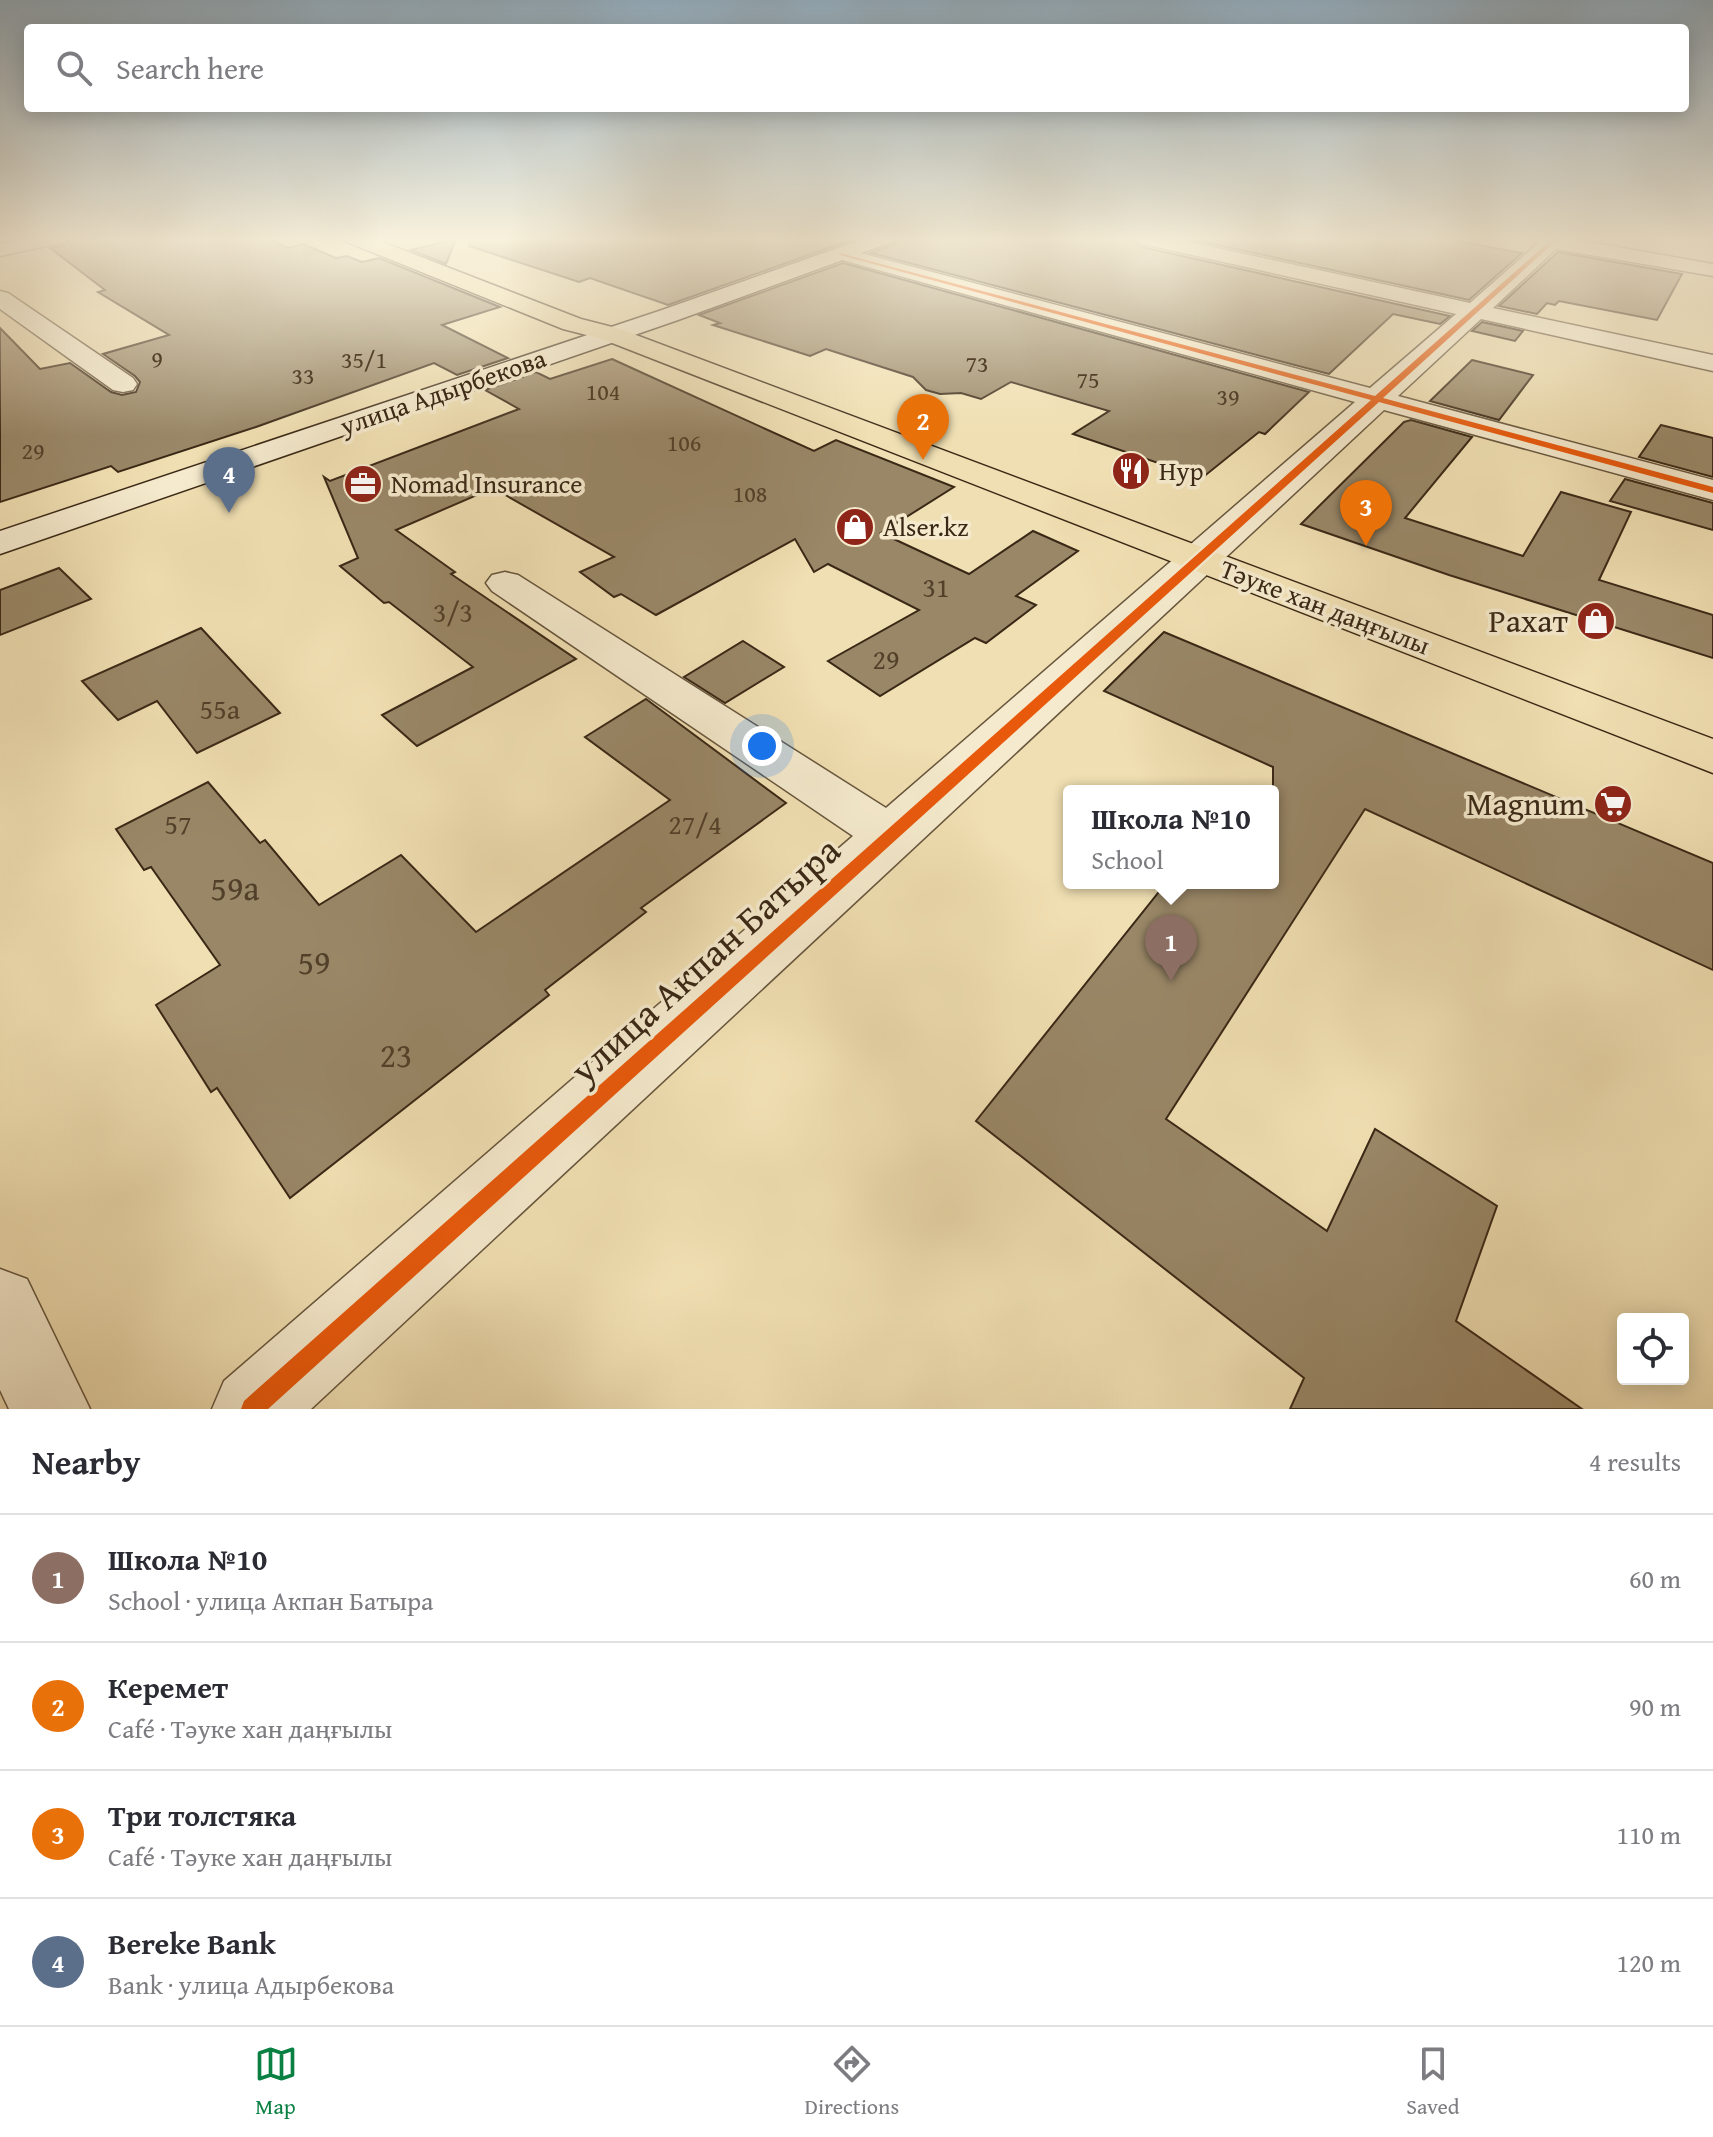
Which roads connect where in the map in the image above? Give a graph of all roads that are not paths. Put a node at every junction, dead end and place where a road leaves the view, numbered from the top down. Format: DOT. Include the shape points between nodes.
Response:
graph roads {
  1 [pos="8,304"];
  2 [pos="521,304"];
  3 [pos="560,304"];
  4 [pos="697,304"];
  5 [pos="1028,304"];
  6 [pos="1485,304"];
  7 [pos="623,329"];
  8 [pos="1713,341"];
  9 [pos="1713,363"];
  10 [pos="123,384"];
  11 [pos="1381,398"];
  12 [pos="1713,490"];
  13 [pos="0,543"];
  14 [pos="1210,551"];
  15 [pos="505,583"];
  16 [pos="1713,724"];
  17 [pos="1713,757"];
  18 [pos="889,835"];
  19 [pos="0,1306"];
  20 [pos="50,1409"];
  21 [pos="252,1409"];
  1 -- 10 [label="street"];
  2 -- 7 [label="main road, Тәуке хан даңғылы" via="572,324"];
  3 -- 7 [label="main road, Тәуке хан даңғылы"];
  4 -- 7 [label="street, улица Адырбекова"];
  5 -- 11 [label="street"];
  6 -- 8 [label="street"];
  6 -- 9 [label="street"];
  6 -- 11 [label="street, улица Акпан Батыра"];
  7 -- 13 [label="street, улица Адырбекова"];
  7 -- 14 [label="main road, Тәуке хан даңғылы"];
  11 -- 12 [label="street"];
  11 -- 14 [label="street, улица Акпан Батыра"];
  14 -- 16 [label="main road, Тәуке хан даңғылы"];
  14 -- 17 [label="main road, Тәуке хан даңғылы"];
  14 -- 18 [label="street, улица Акпан Батыра"];
  15 -- 18 [label="street"];
  18 -- 21 [label="street, улица Акпан Батыра"];
  19 -- 20 [label="street"];
}
